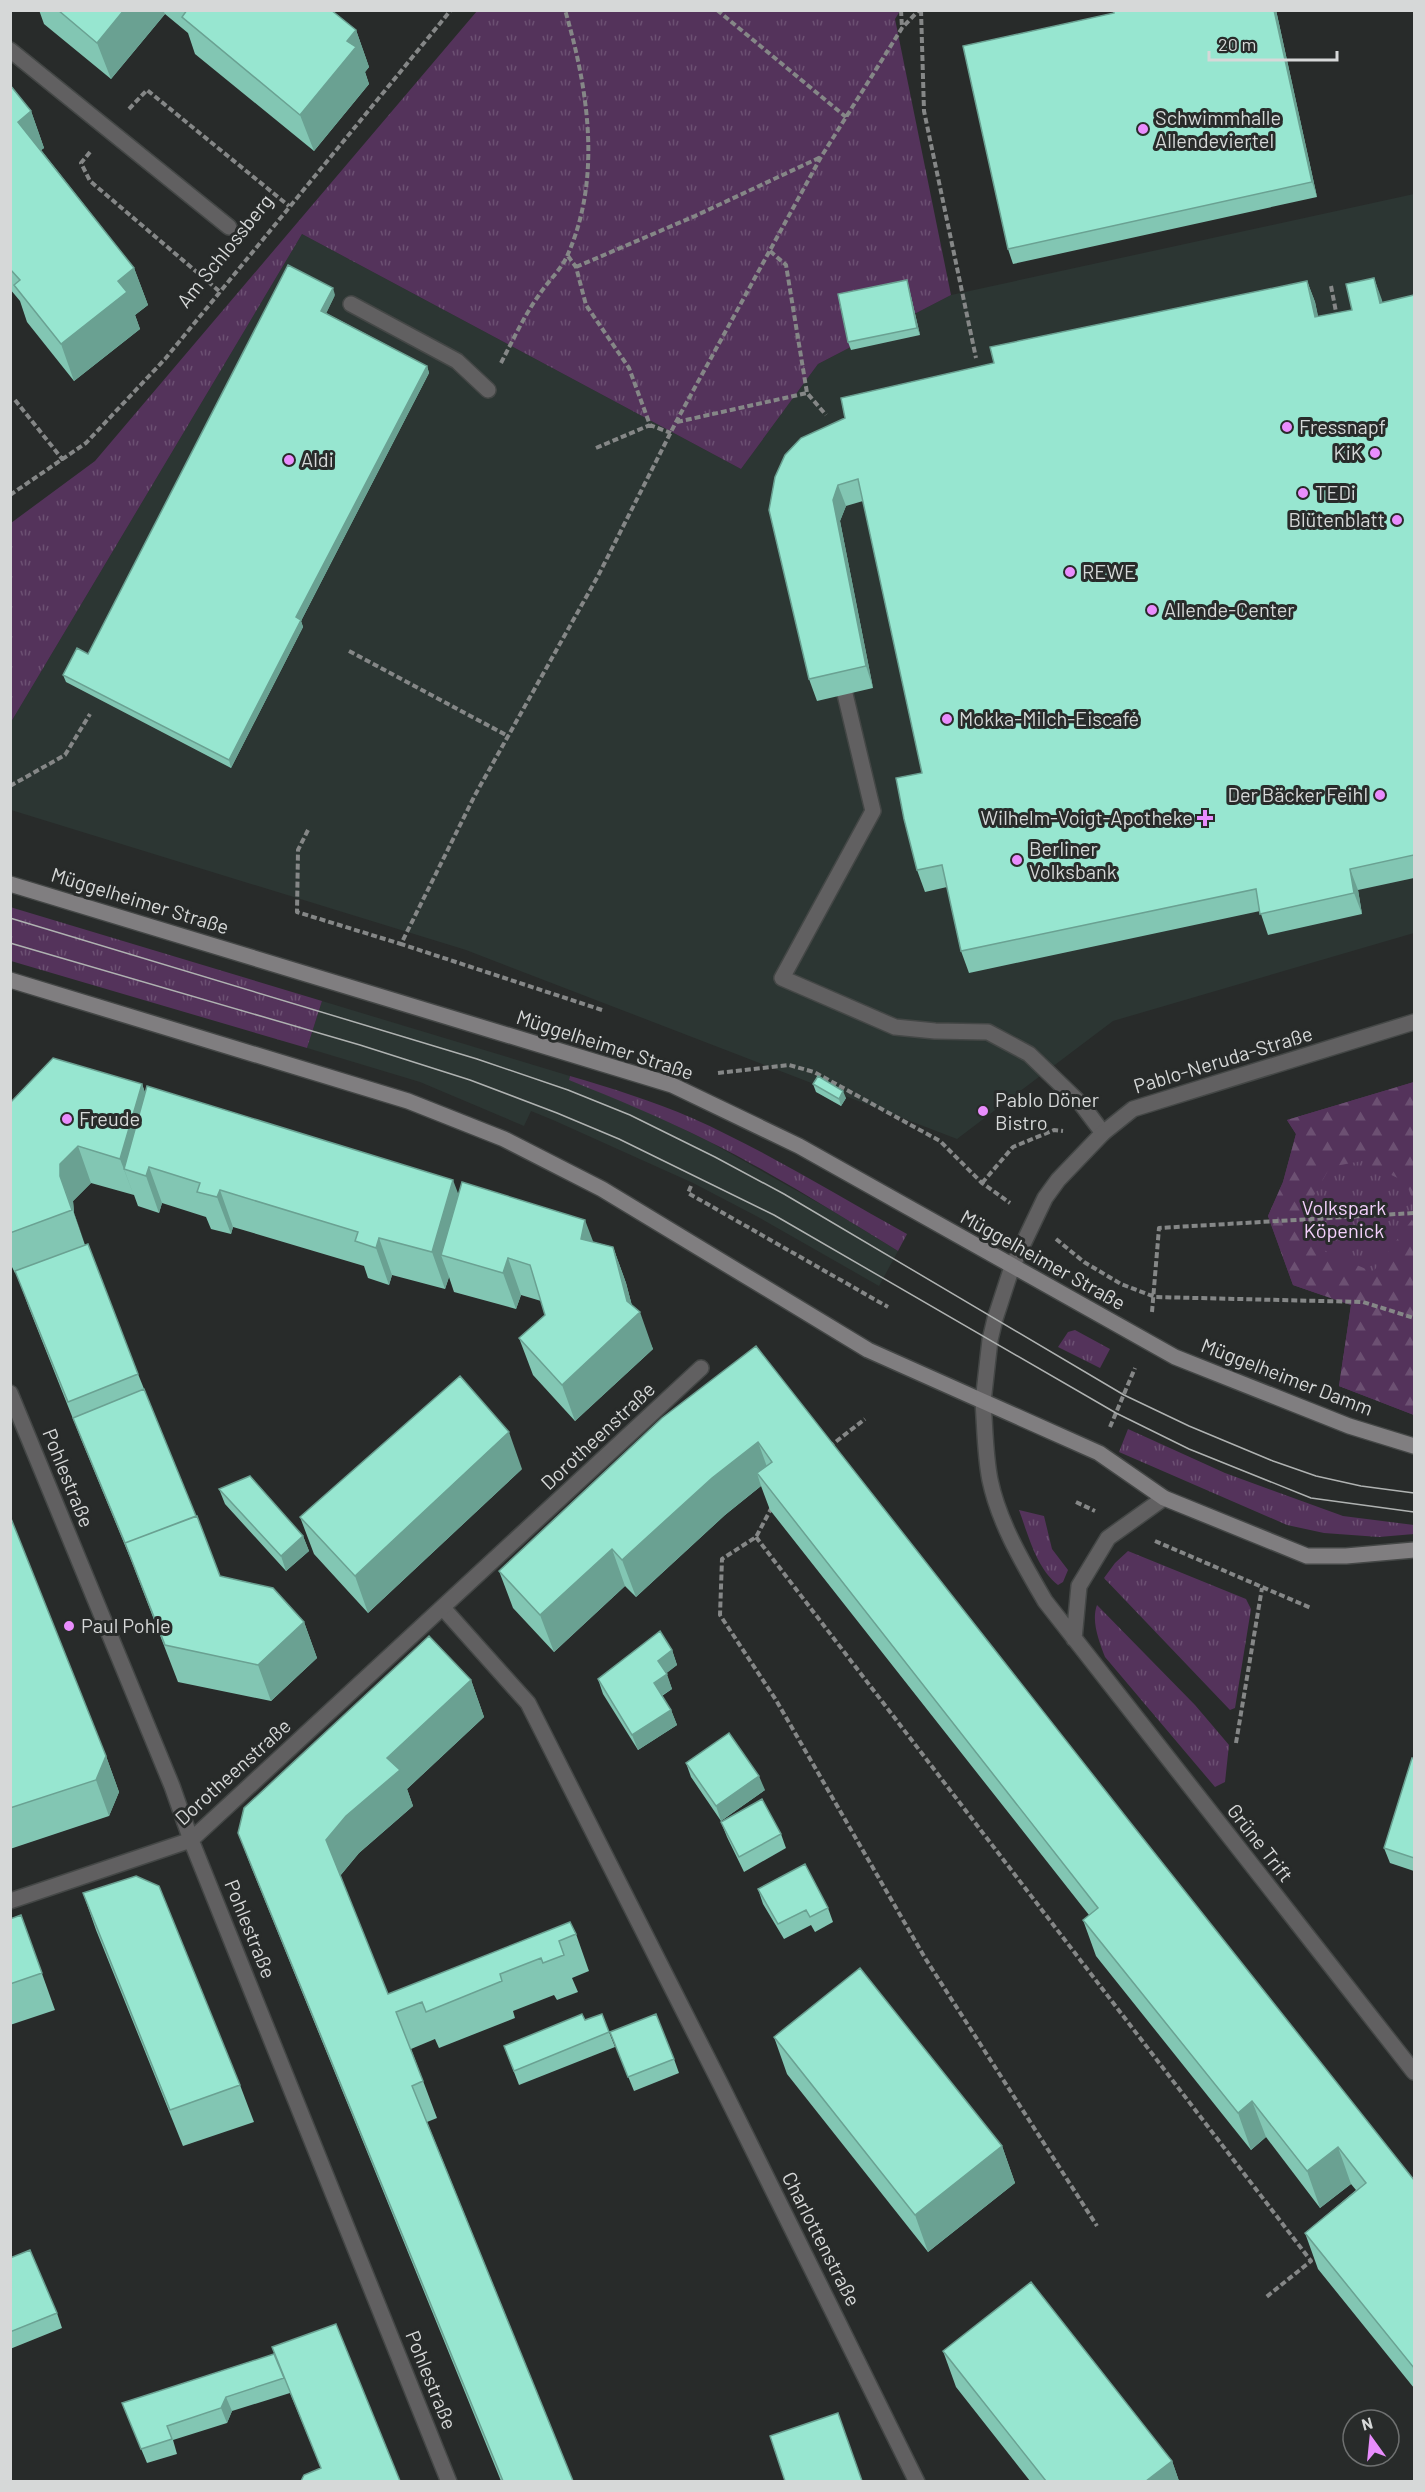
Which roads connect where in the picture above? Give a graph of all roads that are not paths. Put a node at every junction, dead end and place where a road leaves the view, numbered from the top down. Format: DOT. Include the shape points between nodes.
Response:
graph roads {
  1 [pos="10,50"];
  2 [pos="229,227"];
  3 [pos="351,304"];
  4 [pos="488,390"];
  5 [pos="845,694"];
  6 [pos="10,884"];
  7 [pos="10,980"];
  8 [pos="1414,1022"];
  9 [pos="1103,1133"];
  10 [pos="1012,1267"];
  11 [pos="1146,1342"];
  12 [pos="701,1368"];
  13 [pos="10,1393"];
  14 [pos="983,1402"];
  15 [pos="1414,1446"];
  16 [pos="1164,1498"];
  17 [pos="1414,1550"];
  18 [pos="443,1608"];
  19 [pos="1074,1640"];
  20 [pos="191,1840"];
  21 [pos="10,1902"];
  22 [pos="1414,2072"];
  23 [pos="449,2481"];
  24 [pos="917,2481"];
  1 -- 2 [label="street, Am Schlossberg"];
  3 -- 4 [label="street" via="458,361"];
  5 -- 9 [label="street" via="873,811 782,978 895,1027 988,1032 1029,1054 1082,1105"];
  6 -- 10 [label="main road, Müggelheimer Straße" via="672,1085 798,1146"];
  7 -- 14 [label="main road" via="408,1101 504,1139 602,1189 868,1350"];
  8 -- 9 [label="street, Pablo-Neruda-Straße" via="1133,1109"];
  9 -- 10 [label="street, Pablo-Neruda-Straße" via="1045,1198"];
  10 -- 11 [label="main road, Müggelheimer Straße"];
  10 -- 14 [label="street, Pablo-Neruda-Straße" via="990,1340"];
  11 -- 15 [label="main road, Müggelheimer Damm" via="1349,1426"];
  12 -- 18 [label="street, Dorotheenstraße"];
  13 -- 20 [label="street, Pohlestraße"];
  14 -- 16 [label="main road" via="1099,1453"];
  14 -- 19 [label="street, Grüne Trift" via="990,1479 999,1511 1045,1600"];
  16 -- 17 [label="main road" via="1307,1556"];
  16 -- 19 [label="street" via="1108,1538 1079,1586"];
  18 -- 20 [label="street, Dorotheenstraße"];
  18 -- 24 [label="street, Charlottenstraße" via="528,1703"];
  19 -- 22 [label="street, Grüne Trift"];
  20 -- 21 [label="street, Dorotheenstraße"];
  20 -- 23 [label="street, Pohlestraße"];
}
